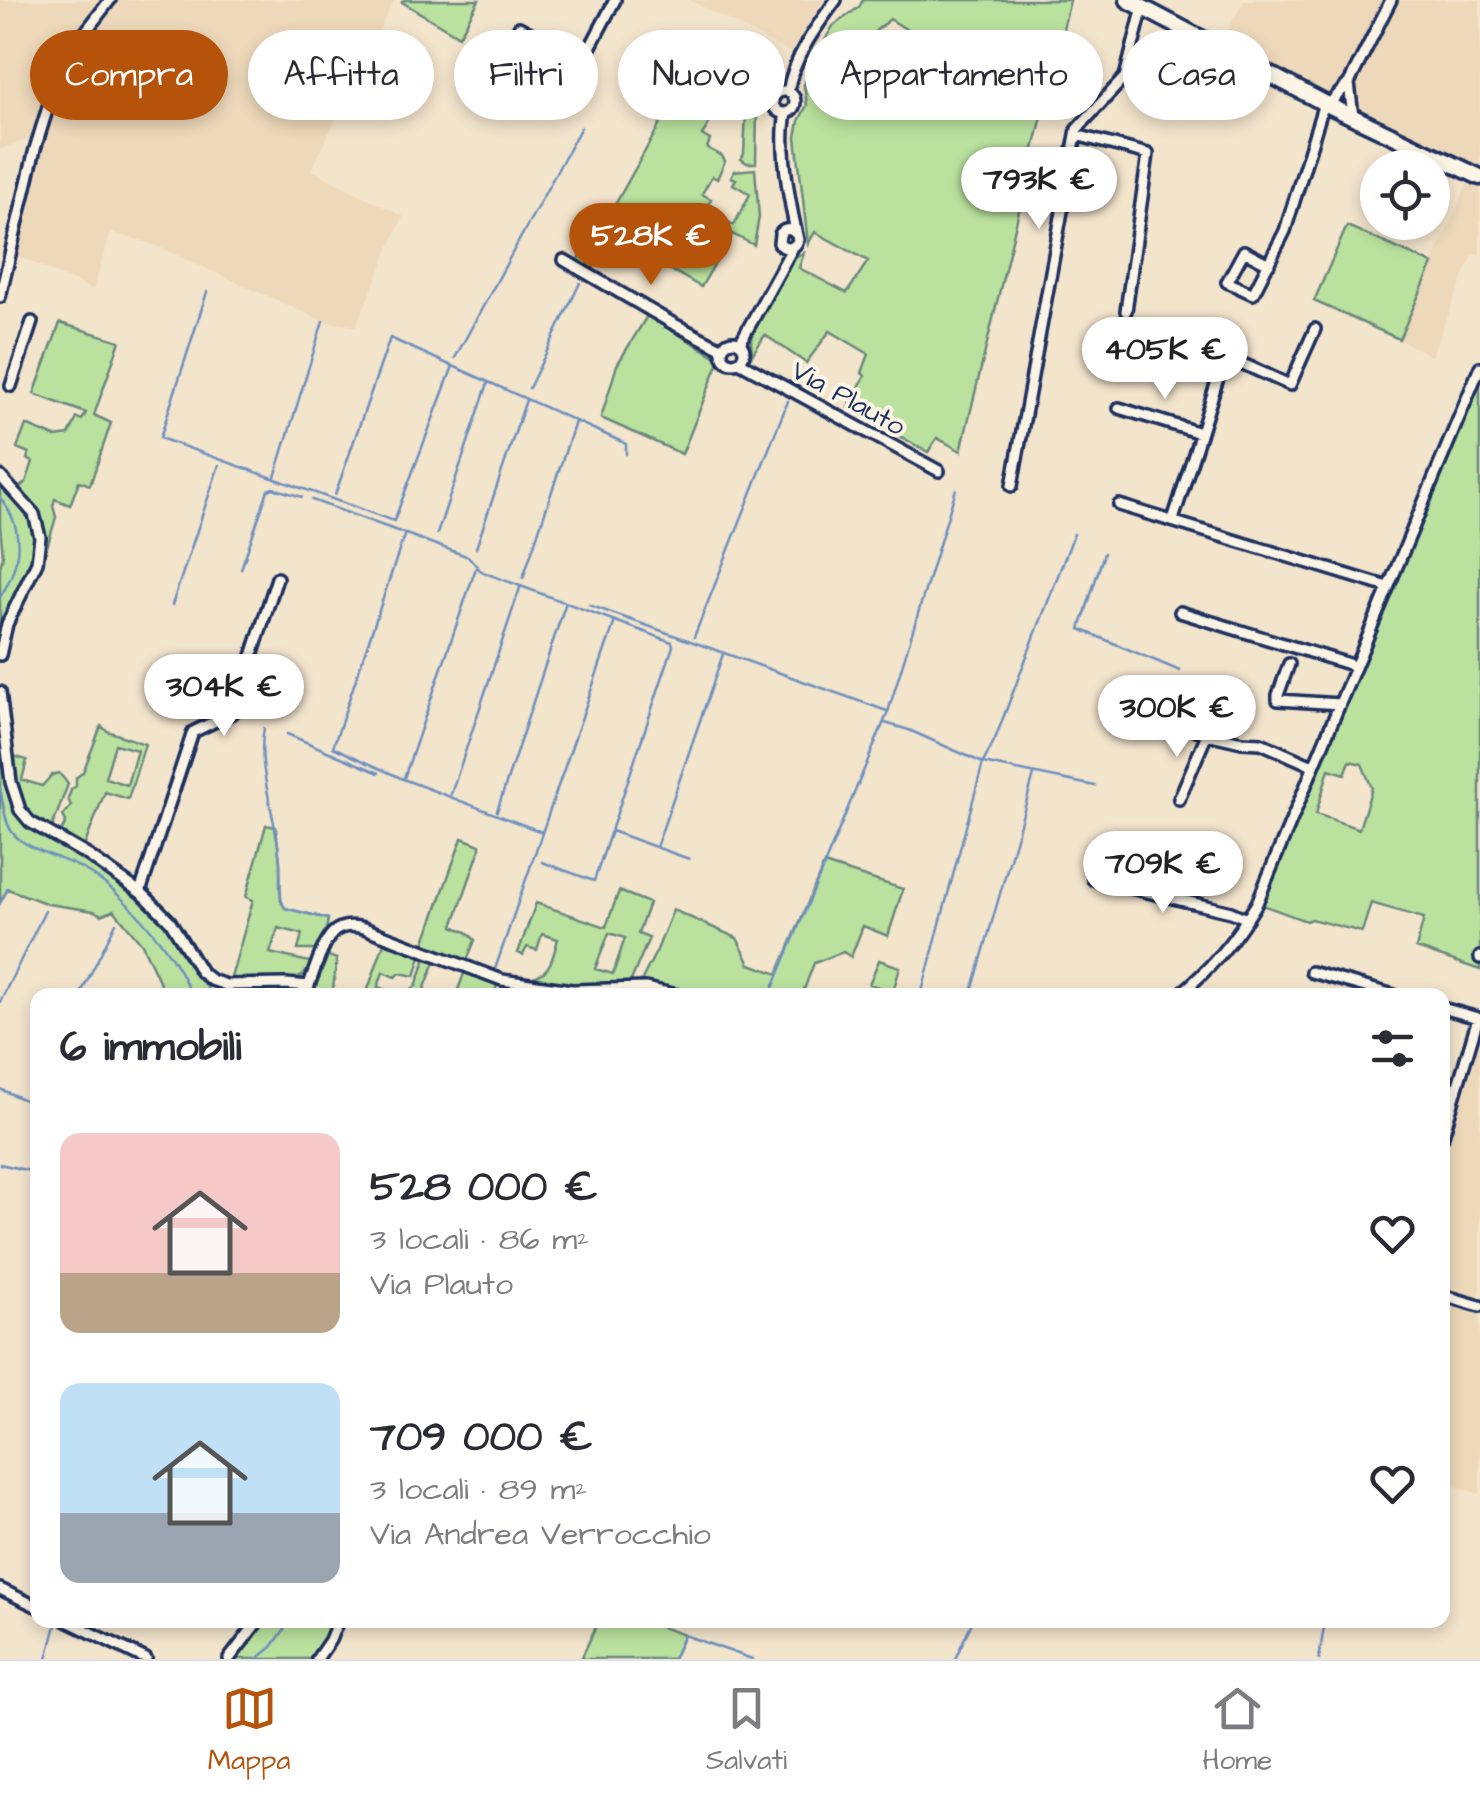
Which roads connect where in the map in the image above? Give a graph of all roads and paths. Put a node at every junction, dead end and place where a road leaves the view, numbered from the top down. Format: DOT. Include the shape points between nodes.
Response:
graph roads {
  1 [pos="110,0"];
  2 [pos="616,0"];
  3 [pos="839,0"];
  4 [pos="1128,0"];
  5 [pos="1390,0"];
  6 [pos="1143,8"];
  7 [pos="519,27"];
  8 [pos="87,30"];
  9 [pos="525,30"];
  10 [pos="598,33"];
  11 [pos="1349,83"];
  12 [pos="788,92"];
  13 [pos="1326,104"];
  14 [pos="786,114"];
  15 [pos="1353,117"];
  16 [pos="44,120"];
  17 [pos="1076,135"];
  18 [pos="1480,176"];
  19 [pos="790,194"];
  20 [pos="782,231"];
  21 [pos="796,234"];
  22 [pos="787,246"];
  23 [pos="564,260"];
  24 [pos="1269,264"];
  25 [pos="0,297"];
  26 [pos="1126,311"];
  27 [pos="32,322"];
  28 [pos="1315,330"];
  29 [pos="740,343"];
  30 [pos="721,348"];
  31 [pos="738,362"];
  32 [pos="1480,367"];
  33 [pos="11,386"];
  34 [pos="1118,408"];
  35 [pos="1200,433"];
  36 [pos="939,472"];
  37 [pos="0,476"];
  38 [pos="1012,486"];
  39 [pos="1119,505"];
  40 [pos="1172,520"];
  41 [pos="277,578"];
  42 [pos="1388,587"];
  43 [pos="1180,612"];
  44 [pos="0,655"];
  45 [pos="1290,664"];
  46 [pos="1356,666"];
  47 [pos="0,692"];
  48 [pos="1340,704"];
  49 [pos="1170,719"];
  50 [pos="1207,734"];
  51 [pos="1313,766"];
  52 [pos="1179,800"];
  53 [pos="1093,878"];
  54 [pos="140,892"];
  55 [pos="1247,920"];
  56 [pos="1311,972"];
  57 [pos="301,988"];
  58 [pos="309,988"];
  59 [pos="558,988"];
  60 [pos="1190,988"];
  61 [pos="1367,988"];
  62 [pos="1450,1010"];
  63 [pos="1479,1018"];
  64 [pos="1450,1113"];
  65 [pos="1450,1297"];
  66 [pos="1480,1306"];
  67 [pos="0,1589"];
  68 [pos="30,1603"];
  69 [pos="82,1628"];
  70 [pos="254,1628"];
  71 [pos="335,1628"];
  72 [pos="146,1659"];
  73 [pos="229,1659"];
  74 [pos="317,1659"];
  1 -- 8 [label="street"];
  2 -- 10 [label="street"];
  3 -- 12 [label="street" via="818,23"];
  4 -- 6 [label="main road"];
  5 -- 11 [label="street"];
  6 -- 13 [label="main road"];
  6 -- 17 [label="street" via="1125,77"];
  7 -- 9 [label="street"];
  11 -- 13 [label="street"];
  11 -- 15 [label="street"];
  12 -- 14 [label="street" via="796,103"];
  12 -- 14 [label="street" via="773,102"];
  13 -- 15 [label="main road"];
  13 -- 24 [label="street"];
  14 -- 19 [label="street"];
  15 -- 18 [label="main road"];
  16 -- 25 [label="street"];
  17 -- 26 [label="street" via="1148,154"];
  17 -- 38 [label="street"];
  19 -- 20 [label="street"];
  19 -- 21 [label="street"];
  20 -- 21 [label="street"];
  20 -- 22 [label="street" via="779,240"];
  21 -- 22 [label="street" via="798,240"];
  22 -- 29 [label="street"];
  23 -- 30 [label="street, Via Plauto"];
  24 -- 24 [label="street" via="1254,294 1227,282 1244,251"];
  27 -- 33 [label="street"];
  28 -- 35 [label="street" via="1290,385 1225,356"];
  29 -- 30 [label="street"];
  29 -- 31 [label="street" via="744,354"];
  30 -- 31 [label="street, Via Plauto" via="725,360"];
  31 -- 36 [label="street, Via Plauto"];
  32 -- 42 [label="street"];
  34 -- 35 [label="street"];
  35 -- 40 [label="street"];
  37 -- 44 [label="street" via="34,514 40,537 37,562"];
  39 -- 40 [label="street"];
  40 -- 42 [label="street"];
  41 -- 54 [label="street" via="234,712 193,732"];
  42 -- 46 [label="street"];
  43 -- 46 [label="street"];
  45 -- 48 [label="street" via="1278,700"];
  46 -- 48 [label="street"];
  47 -- 54 [label="street" via="11,782 25,817"];
  48 -- 51 [label="street"];
  49 -- 50 [label="street"];
  50 -- 51 [label="street" via="1261,743"];
  50 -- 52 [label="street"];
  51 -- 55 [label="street"];
  53 -- 55 [label="street"];
  54 -- 57 [label="street" via="211,980"];
  55 -- 60 [label="street"];
  56 -- 61 [label="street"];
  58 -- 59 [label="street" via="332,932 350,926 502,980"];
  62 -- 63 [label="street"];
  63 -- 64 [label="street"];
  65 -- 66 [label="street"];
  67 -- 68 [label="street"];
  69 -- 72 [label="street"];
  70 -- 73 [label="street"];
  71 -- 74 [label="street"];
}
